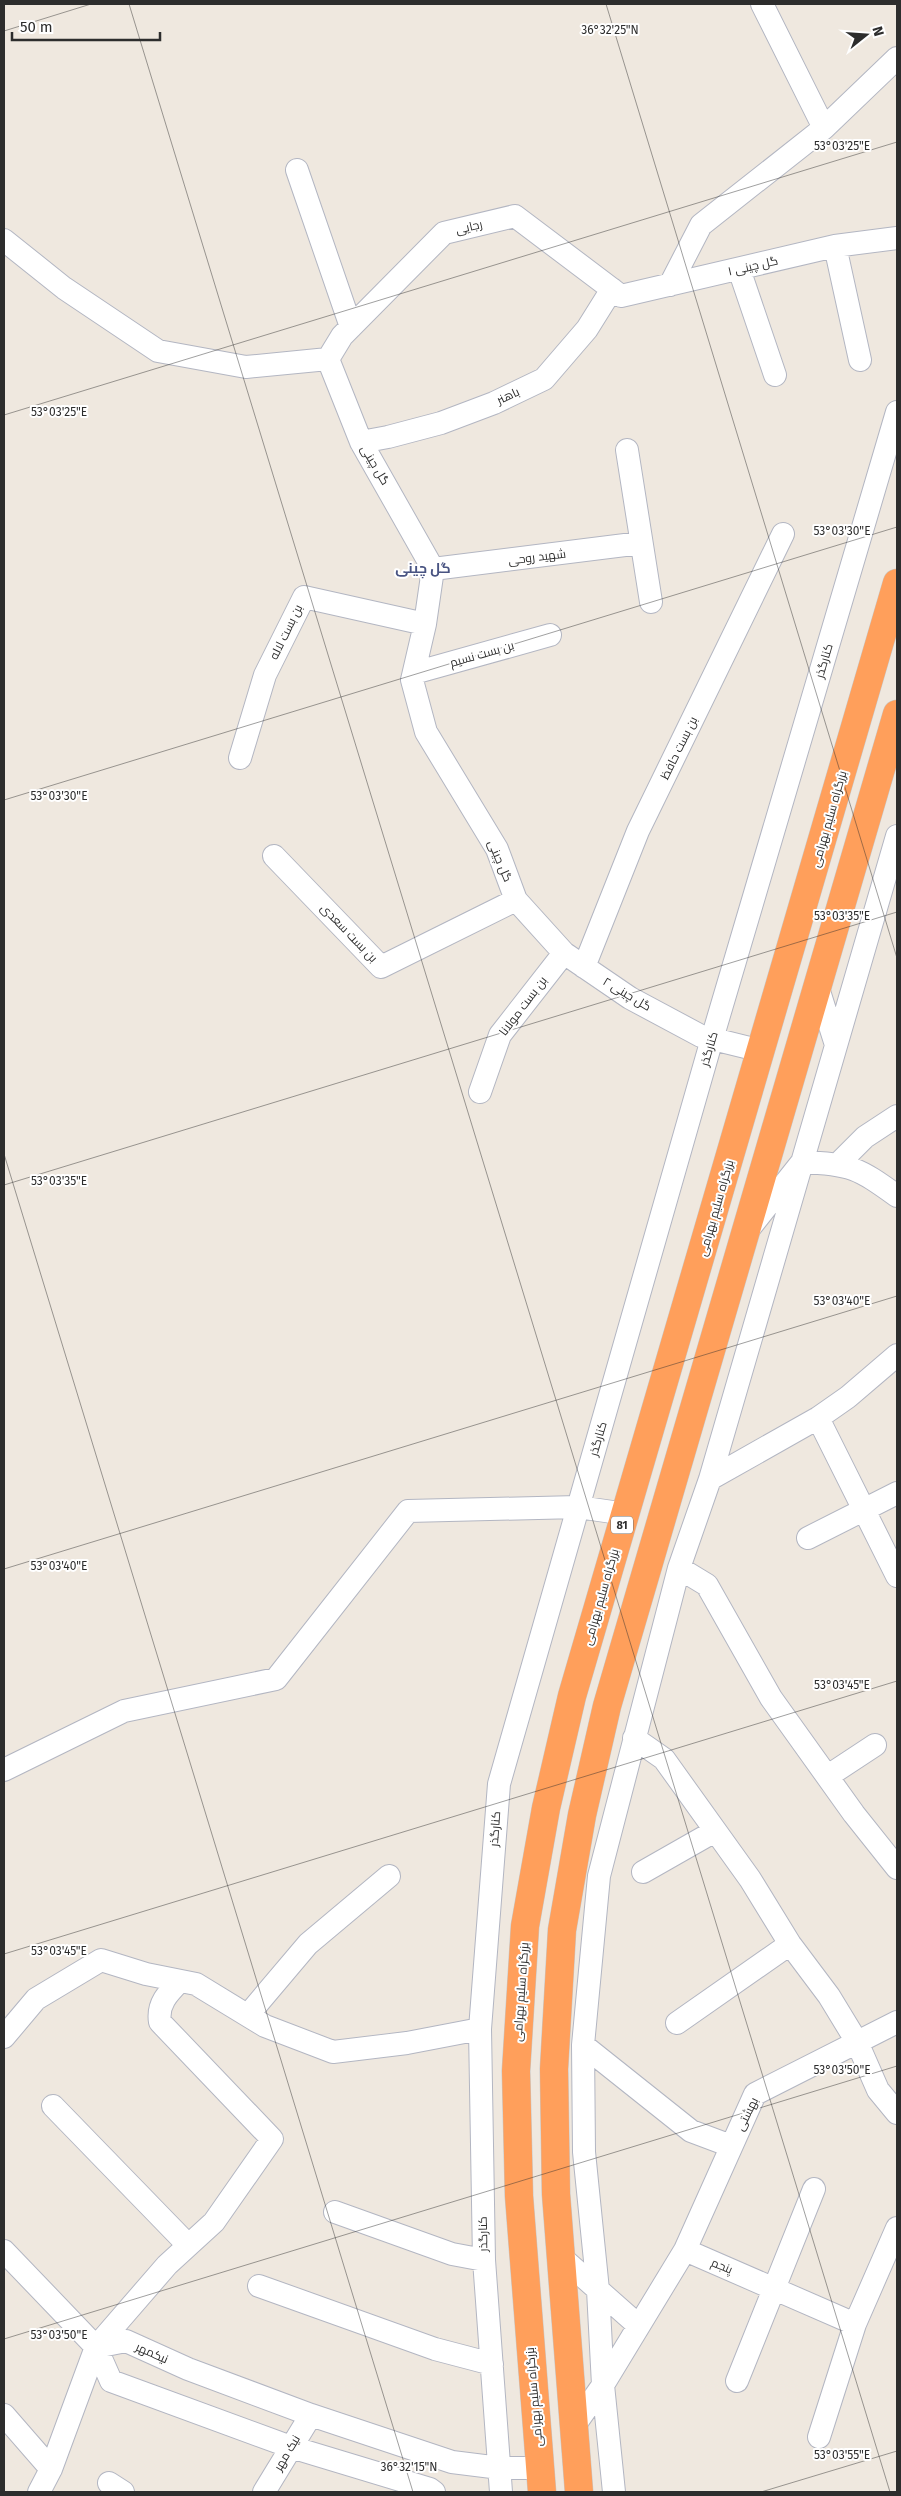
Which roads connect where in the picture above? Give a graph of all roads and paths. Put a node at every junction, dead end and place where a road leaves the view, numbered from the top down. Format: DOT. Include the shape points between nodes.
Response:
graph roads {
  1 [pos="762,4"];
  2 [pos="897,58"];
  3 [pos="824,128"];
  4 [pos="297,170"];
  5 [pos="897,238"];
  6 [pos="4,240"];
  7 [pos="835,246"];
  8 [pos="739,269"];
  9 [pos="670,285"];
  10 [pos="612,288"];
  11 [pos="351,327"];
  12 [pos="328,359"];
  13 [pos="860,360"];
  14 [pos="775,376"];
  15 [pos="897,412"];
  16 [pos="361,442"];
  17 [pos="627,450"];
  18 [pos="784,534"];
  19 [pos="641,543"];
  20 [pos="433,569"];
  21 [pos="897,583"];
  22 [pos="651,602"];
  23 [pos="425,624"];
  24 [pos="550,635"];
  25 [pos="414,673"];
  26 [pos="897,714"];
  27 [pos="240,758"];
  28 [pos="897,836"];
  29 [pos="274,856"];
  30 [pos="516,900"];
  31 [pos="564,953"];
  32 [pos="584,967"];
  33 [pos="818,988"];
  34 [pos="712,1039"];
  35 [pos="836,1045"];
  36 [pos="762,1051"];
  37 [pos="480,1092"];
  38 [pos="897,1116"];
  39 [pos="802,1162"];
  40 [pos="838,1164"];
  41 [pos="897,1196"];
  42 [pos="747,1232"];
  43 [pos="897,1355"];
  44 [pos="818,1418"];
  45 [pos="710,1479"];
  46 [pos="897,1493"];
  47 [pos="578,1506"];
  48 [pos="863,1511"];
  49 [pos="626,1514"];
  50 [pos="808,1538"];
  51 [pos="679,1568"];
  52 [pos="897,1576"];
  53 [pos="634,1738"];
  54 [pos="875,1745"];
  55 [pos="4,1770"];
  56 [pos="828,1776"];
  57 [pos="715,1831"];
  58 [pos="897,1868"];
  59 [pos="643,1872"];
  60 [pos="389,1876"];
  61 [pos="790,1944"];
  62 [pos="180,1981"];
  63 [pos="248,2015"];
  64 [pos="897,2022"];
  65 [pos="677,2023"];
  66 [pos="480,2030"];
  67 [pos="4,2037"];
  68 [pos="857,2042"];
  69 [pos="583,2045"];
  70 [pos="54,2106"];
  71 [pos="897,2113"];
  72 [pos="731,2146"];
  73 [pos="814,2190"];
  74 [pos="334,2212"];
  75 [pos="897,2228"];
  76 [pos="188,2245"];
  77 [pos="685,2250"];
  78 [pos="4,2251"];
  79 [pos="561,2257"];
  80 [pos="484,2260"];
  81 [pos="259,2286"];
  82 [pos="775,2289"];
  83 [pos="598,2290"];
  84 [pos="855,2324"];
  85 [pos="639,2326"];
  86 [pos="96,2347"];
  87 [pos="492,2364"];
  88 [pos="736,2381"];
  89 [pos="602,2385"];
  90 [pos="4,2415"];
  91 [pos="311,2415"];
  92 [pos="574,2426"];
  93 [pos="818,2437"];
  94 [pos="291,2447"];
  95 [pos="452,2462"];
  96 [pos="500,2468"];
  97 [pos="51,2469"];
  98 [pos="541,2480"];
  99 [pos="39,2492"];
  100 [pos="264,2492"];
  101 [pos="434,2492"];
  102 [pos="489,2492"];
  103 [pos="501,2492"];
  104 [pos="579,2492"];
  105 [pos="614,2492"];
  1 -- 3 [label="street"];
  2 -- 3 [label="street"];
  3 -- 9 [label="street" via="701,225"];
  4 -- 11 [label="street"];
  5 -- 7 [label="street, گل چینی ۱"];
  6 -- 12 [label="street" via="64,288 158,351 246,367"];
  7 -- 8 [label="street, گل چینی ۱"];
  7 -- 13 [label="street"];
  8 -- 9 [label="street, گل چینی ۱"];
  8 -- 14 [label="street"];
  9 -- 10 [label="street, گل چینی ۱" via="621,296"];
  10 -- 11 [label="street, رجایی" via="516,216 444,233"];
  10 -- 16 [label="street, باهنر" via="587,329 544,379 441,423"];
  11 -- 12 [label="street, رجایی"];
  12 -- 16 [label="street, گل چینی"];
  15 -- 34 [label="street, کنارگذر"];
  16 -- 20 [label="street, گل چینی"];
  17 -- 19 [label="street"];
  18 -- 32 [label="street, بن بست حافظ" via="638,831"];
  19 -- 20 [label="street, شهید روحی"];
  19 -- 22 [label="street"];
  20 -- 23 [label="street, گل چینی"];
  21 -- 36 [label="highway, بزرگراه سلیم بهرامی / 81"];
  23 -- 25 [label="street, گل چینی"];
  23 -- 27 [label="street, بن بست لاله" via="304,597 265,675"];
  24 -- 25 [label="street, بن بست نسیم"];
  25 -- 30 [label="street, گل چینی" via="412,680 426,732 497,848"];
  26 -- 33 [label="highway"];
  28 -- 35 [label="street"];
  29 -- 30 [label="street, بن بست سعدی" via="381,967"];
  30 -- 31 [label="street, گل چینی ۲"];
  31 -- 32 [label="street, گل چینی ۲"];
  31 -- 37 [label="street, بن بست مولانا" via="500,1036"];
  32 -- 34 [label="street, گل چینی ۲" via="630,998"];
  33 -- 35 [label="street"];
  33 -- 42 [label="highway"];
  34 -- 36 [label="street, گل چینی ۲"];
  34 -- 47 [label="street, کنارگذر"];
  35 -- 39 [label="street"];
  36 -- 49 [label="highway, بزرگراه سلیم بهرامی / 81"];
  38 -- 40 [label="street" via="865,1136"];
  39 -- 40 [label="street"];
  39 -- 42 [label="street"];
  39 -- 45 [label="street"];
  40 -- 41 [label="street" via="853,1167"];
  42 -- 79 [label="highway" via="608,1706 582,1815 562,1930 554,2069 556,2194"];
  43 -- 44 [label="street"];
  44 -- 45 [label="street"];
  44 -- 48 [label="street"];
  45 -- 51 [label="street"];
  46 -- 48 [label="street"];
  47 -- 49 [label="street"];
  47 -- 55 [label="street" via="408,1511 276,1679 124,1711"];
  47 -- 66 [label="street, کنارگذر" via="499,1784"];
  48 -- 50 [label="street"];
  48 -- 52 [label="street"];
  49 -- 98 [label="highway, بزرگراه سلیم بهرامی / 81" via="570,1706 546,1808 526,1926 516,2071 519,2196"];
  51 -- 53 [label="street"];
  51 -- 56 [label="street" via="707,1585 771,1698"];
  53 -- 57 [label="street" via="664,1759"];
  53 -- 69 [label="street" via="598,1876"];
  54 -- 56 [label="street"];
  56 -- 58 [label="street"];
  57 -- 59 [label="street"];
  57 -- 61 [label="street" via="750,1879"];
  60 -- 63 [label="street" via="308,1944"];
  61 -- 65 [label="street"];
  61 -- 68 [label="street" via="829,1996"];
  62 -- 63 [label="street" via="196,1984"];
  62 -- 67 [label="street" via="100,1960 36,1999"];
  62 -- 76 [label="street" via="166,1994 158,2012 160,2022 272,2139 214,2222"];
  63 -- 66 [label="street" via="265,2026 334,2052"];
  64 -- 68 [label="street, بهشتی"];
  66 -- 80 [label="street, کنارگذر"];
  68 -- 71 [label="street" via="878,2090"];
  68 -- 72 [label="street, بهشتی" via="756,2094"];
  69 -- 72 [label="street" via="691,2131"];
  69 -- 83 [label="street" via="584,2152"];
  70 -- 76 [label="street"];
  72 -- 77 [label="street, بهشتی"];
  73 -- 82 [label="street"];
  74 -- 80 [label="street" via="452,2254"];
  75 -- 84 [label="street"];
  76 -- 86 [label="street"];
  77 -- 82 [label="street, پنجم"];
  77 -- 85 [label="street"];
  78 -- 86 [label="street"];
  79 -- 83 [label="street"];
  79 -- 92 [label="highway"];
  80 -- 87 [label="street, کنارگذر"];
  81 -- 87 [label="street" via="435,2349"];
  82 -- 84 [label="street, پنجم"];
  82 -- 88 [label="street"];
  83 -- 85 [label="street"];
  83 -- 89 [label="street"];
  84 -- 93 [label="street"];
  85 -- 89 [label="street"];
  86 -- 91 [label="street, نیکمهر" via="126,2342"];
  86 -- 94 [label="street" via="111,2381"];
  86 -- 97 [label="street"];
  87 -- 96 [label="street, کنارگذر"];
  89 -- 92 [label="street"];
  89 -- 105 [label="street"];
  90 -- 97 [label="street"];
  91 -- 94 [label="street, نیک مهر"];
  91 -- 95 [label="street, نیکمهر"];
  92 -- 104 [label="highway"];
  94 -- 100 [label="street, نیک مهر"];
  94 -- 101 [label="street"];
  95 -- 96 [label="street, نیکمهر"];
  95 -- 102 [label="street" via="484,2475"];
  96 -- 98 [label="street, نیکمهر"];
  96 -- 103 [label="street, کنارگذر"];
  97 -- 99 [label="street"];
}
